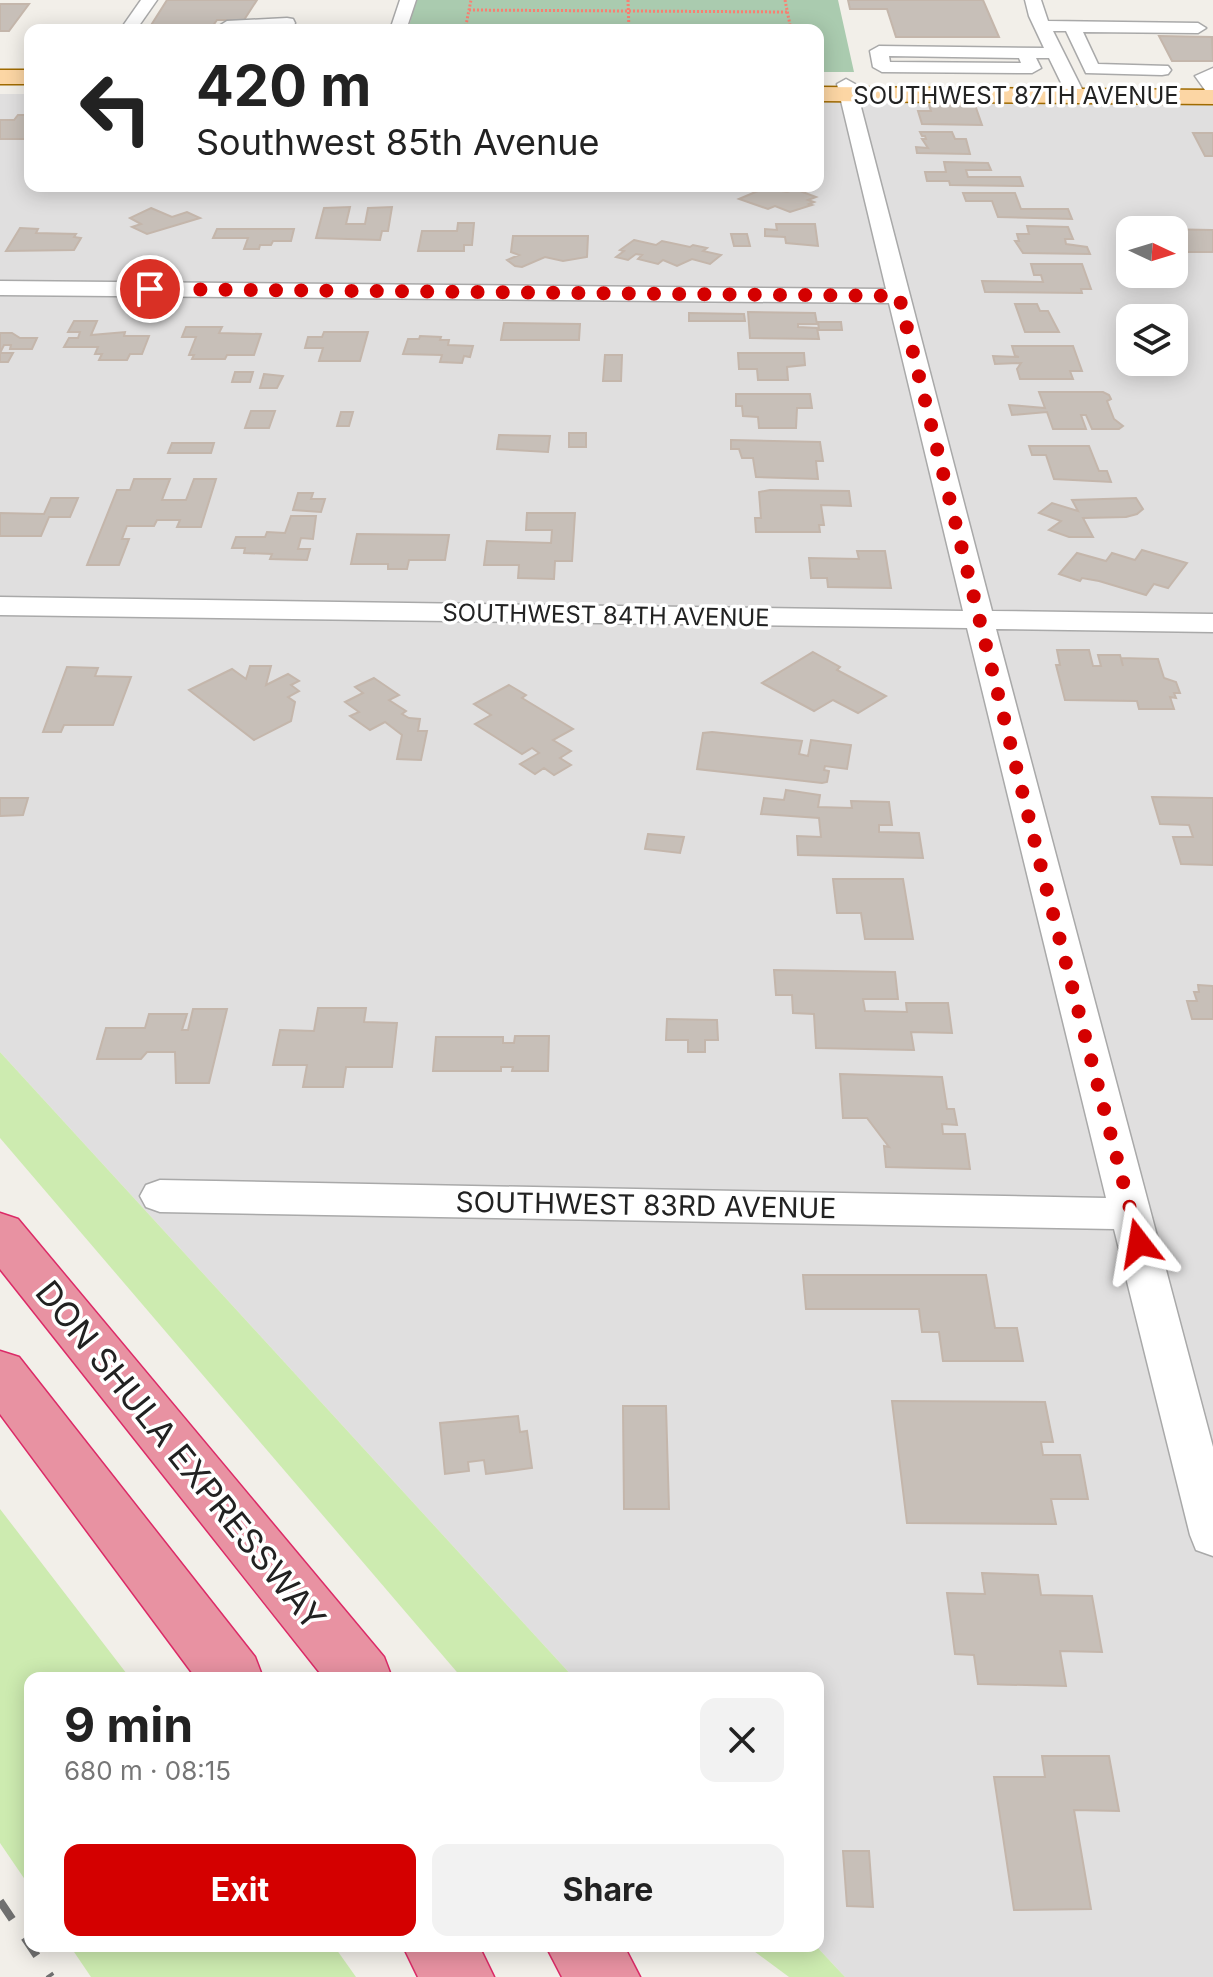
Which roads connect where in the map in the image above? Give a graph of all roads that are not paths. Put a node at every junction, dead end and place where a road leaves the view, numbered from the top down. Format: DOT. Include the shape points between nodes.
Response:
graph roads {
  1 [pos="149,0"];
  2 [pos="408,0"];
  3 [pos="1033,0"];
  4 [pos="1183,4"];
  5 [pos="287,23"];
  6 [pos="132,24"];
  7 [pos="267,24"];
  8 [pos="396,24"];
  9 [pos="1042,26"];
  10 [pos="1072,26"];
  11 [pos="1206,28"];
  12 [pos="1025,53"];
  13 [pos="1057,53"];
  14 [pos="1162,70"];
  15 [pos="0,77"];
  16 [pos="24,77"];
  17 [pos="824,84"];
  18 [pos="1212,86"];
  19 [pos="0,87"];
  20 [pos="24,87"];
  21 [pos="847,89"];
  22 [pos="1074,90"];
  23 [pos="824,93"];
  24 [pos="0,288"];
  25 [pos="899,296"];
  26 [pos="0,606"];
  27 [pos="981,620"];
  28 [pos="1213,623"];
  29 [pos="160,1196"];
  30 [pos="1132,1214"];
  31 [pos="0,1233"];
  32 [pos="0,1373"];
  33 [pos="1213,1535"];
  34 [pos="228,1672"];
  35 [pos="357,1672"];
  36 [pos="441,1952"];
  37 [pos="585,1952"];
  38 [pos="460,1977"];
  39 [pos="606,1977"];
  1 -- 6 [label="street"];
  2 -- 8 [label="street"];
  3 -- 9 [label="street"];
  4 -- 11 [label="street"];
  5 -- 7 [label="street"];
  9 -- 10 [label="street"];
  9 -- 13 [label="street"];
  10 -- 11 [label="street"];
  10 -- 14 [label="street" via="1092,69"];
  12 -- 12 [label="street" via="893,51 879,51 882,67 1032,68"];
  12 -- 13 [label="street"];
  13 -- 22 [label="street"];
  15 -- 16 [label="main road"];
  17 -- 21 [label="main road, SOUTHWEST 87TH AVENUE"];
  18 -- 22 [label="main road, SOUTHWEST 87TH AVENUE"];
  19 -- 20 [label="main road"];
  21 -- 22 [label="main road, SOUTHWEST 87TH AVENUE"];
  21 -- 23 [label="main road, SOUTHWEST 87TH AVENUE"];
  21 -- 25 [label="street"];
  24 -- 25 [label="street"];
  25 -- 27 [label="street"];
  26 -- 27 [label="street, SOUTHWEST 84TH AVENUE"];
  27 -- 28 [label="street, SOUTHWEST 84TH AVENUE"];
  27 -- 30 [label="street"];
  29 -- 30 [label="street, SOUTHWEST 83RD AVENUE"];
  30 -- 33 [label="street"];
  31 -- 35 [label="highway, DON SHULA EXPRESSWAY"];
  32 -- 34 [label="highway"];
  36 -- 38 [label="highway"];
  37 -- 39 [label="highway"];
}
